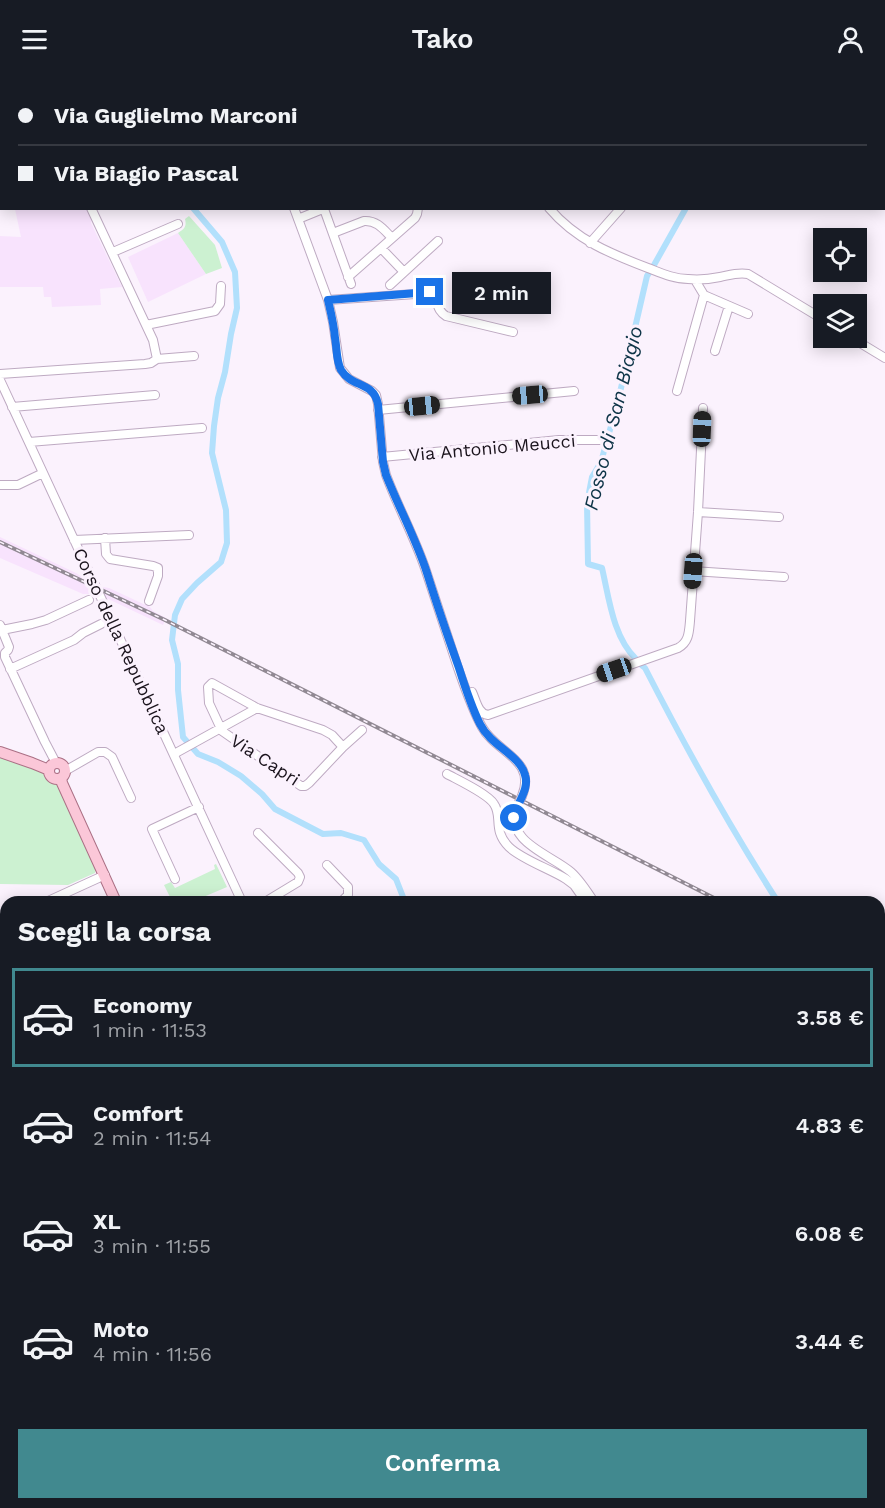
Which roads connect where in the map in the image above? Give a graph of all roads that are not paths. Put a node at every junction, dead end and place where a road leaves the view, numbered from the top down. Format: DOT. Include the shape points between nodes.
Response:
graph roads {
  1 [pos="92,210"];
  2 [pos="295,210"];
  3 [pos="322,210"];
  4 [pos="325,210"];
  5 [pos="417,210"];
  6 [pos="551,210"];
  7 [pos="619,210"];
  8 [pos="298,219"];
  9 [pos="178,224"];
  10 [pos="333,233"];
  11 [pos="392,238"];
  12 [pos="438,241"];
  13 [pos="590,243"];
  14 [pos="381,248"];
  15 [pos="113,252"];
  16 [pos="404,272"];
  17 [pos="695,279"];
  18 [pos="390,285"];
  19 [pos="221,286"];
  20 [pos="704,295"];
  21 [pos="328,300"];
  22 [pos="729,306"];
  23 [pos="813,313"];
  24 [pos="748,314"];
  25 [pos="146,325"];
  26 [pos="513,332"];
  27 [pos="867,347"];
  28 [pos="715,351"];
  29 [pos="194,356"];
  30 [pos="885,358"];
  31 [pos="157,359"];
  32 [pos="0,375"];
  33 [pos="0,381"];
  34 [pos="574,391"];
  35 [pos="677,391"];
  36 [pos="155,395"];
  37 [pos="12,406"];
  38 [pos="703,408"];
  39 [pos="378,410"];
  40 [pos="202,428"];
  41 [pos="603,440"];
  42 [pos="29,442"];
  43 [pos="382,457"];
  44 [pos="43,473"];
  45 [pos="0,485"];
  46 [pos="698,512"];
  47 [pos="779,517"];
  48 [pos="189,535"];
  49 [pos="105,538"];
  50 [pos="74,540"];
  51 [pos="693,571"];
  52 [pos="784,577"];
  53 [pos="89,600"];
  54 [pos="149,601"];
  55 [pos="101,624"];
  56 [pos="1,627"];
  57 [pos="10,669"];
  58 [pos="464,683"];
  59 [pos="257,708"];
  60 [pos="220,729"];
  61 [pos="362,730"];
  62 [pos="343,747"];
  63 [pos="0,752"];
  64 [pos="174,754"];
  65 [pos="58,771"];
  66 [pos="447,774"];
  67 [pos="131,798"];
  68 [pos="199,807"];
  69 [pos="258,833"];
  70 [pos="327,865"];
  71 [pos="105,875"];
  72 [pos="175,879"];
  73 [pos="59,896"];
  74 [pos="114,896"];
  75 [pos="239,896"];
  76 [pos="275,896"];
  77 [pos="347,896"];
  78 [pos="582,896"];
  79 [pos="590,896"];
  1 -- 15 [label="street"];
  2 -- 8 [label="street"];
  3 -- 8 [label="street"];
  4 -- 10 [label="street"];
  5 -- 11 [label="street" via="415,218"];
  6 -- 13 [label="street"];
  7 -- 13 [label="street"];
  8 -- 21 [label="street"];
  9 -- 15 [label="street"];
  10 -- 11 [label="street" via="370,220"];
  10 -- 14 [label="street" via="350,280"];
  11 -- 14 [label="street"];
  12 -- 16 [label="street"];
  13 -- 17 [label="street" via="673,277"];
  14 -- 16 [label="street"];
  15 -- 25 [label="street"];
  16 -- 18 [label="street"];
  17 -- 20 [label="street"];
  17 -- 23 [label="street" via="748,274"];
  19 -- 25 [label="street" via="220,304 215,311"];
  20 -- 22 [label="street"];
  20 -- 35 [label="street"];
  21 -- 26 [label="street" via="430,292 446,316"];
  21 -- 39 [label="street" via="340,368 348,378 372,391"];
  22 -- 24 [label="street"];
  22 -- 28 [label="street"];
  25 -- 31 [label="street"];
  27 -- 30 [label="street"];
  29 -- 31 [label="street"];
  31 -- 32 [label="street" via="145,364"];
  33 -- 37 [label="street, Corso della Repubblica"];
  34 -- 39 [label="street"];
  36 -- 37 [label="street"];
  37 -- 42 [label="street, Corso della Repubblica"];
  38 -- 46 [label="street"];
  39 -- 43 [label="street"];
  40 -- 42 [label="street"];
  41 -- 43 [label="street, Via Antonio Meucci" via="559,440"];
  42 -- 44 [label="street, Corso della Repubblica"];
  43 -- 58 [label="street"];
  44 -- 45 [label="street" via="18,485"];
  44 -- 50 [label="street, Corso della Repubblica"];
  46 -- 47 [label="street"];
  46 -- 51 [label="street"];
  48 -- 49 [label="street"];
  49 -- 50 [label="street"];
  49 -- 54 [label="street" via="109,559 158,568"];
  50 -- 64 [label="street, Corso della Repubblica"];
  51 -- 52 [label="street"];
  51 -- 58 [label="street" via="689,632 679,647 488,715 482,714"];
  53 -- 56 [label="street" via="46,620"];
  55 -- 57 [label="street"];
  56 -- 57 [label="street" via="9,647 4,655"];
  57 -- 65 [label="street"];
  58 -- 79 [label="street, bridge" via="485,733 516,759 524,771 526,783 514,815 521,837 573,874"];
  59 -- 60 [label="street"];
  59 -- 60 [label="street" via="210,684 207,690"];
  59 -- 62 [label="street" via="323,730"];
  60 -- 62 [label="street, Via Capri" via="301,786 309,783"];
  60 -- 64 [label="street"];
  61 -- 62 [label="street, Via Capri"];
  63 -- 65 [label="main road"];
  64 -- 68 [label="street, Corso della Repubblica"];
  65 -- 67 [label="street" via="98,752 107,753"];
  65 -- 71 [label="main road"];
  66 -- 78 [label="street" via="493,802 500,834 510,849 566,879"];
  68 -- 72 [label="street" via="152,829"];
  68 -- 75 [label="street, Corso della Repubblica"];
  69 -- 76 [label="street" via="300,879"];
  70 -- 77 [label="street" via="348,887"];
  71 -- 73 [label="street"];
  71 -- 74 [label="main road"];
}
